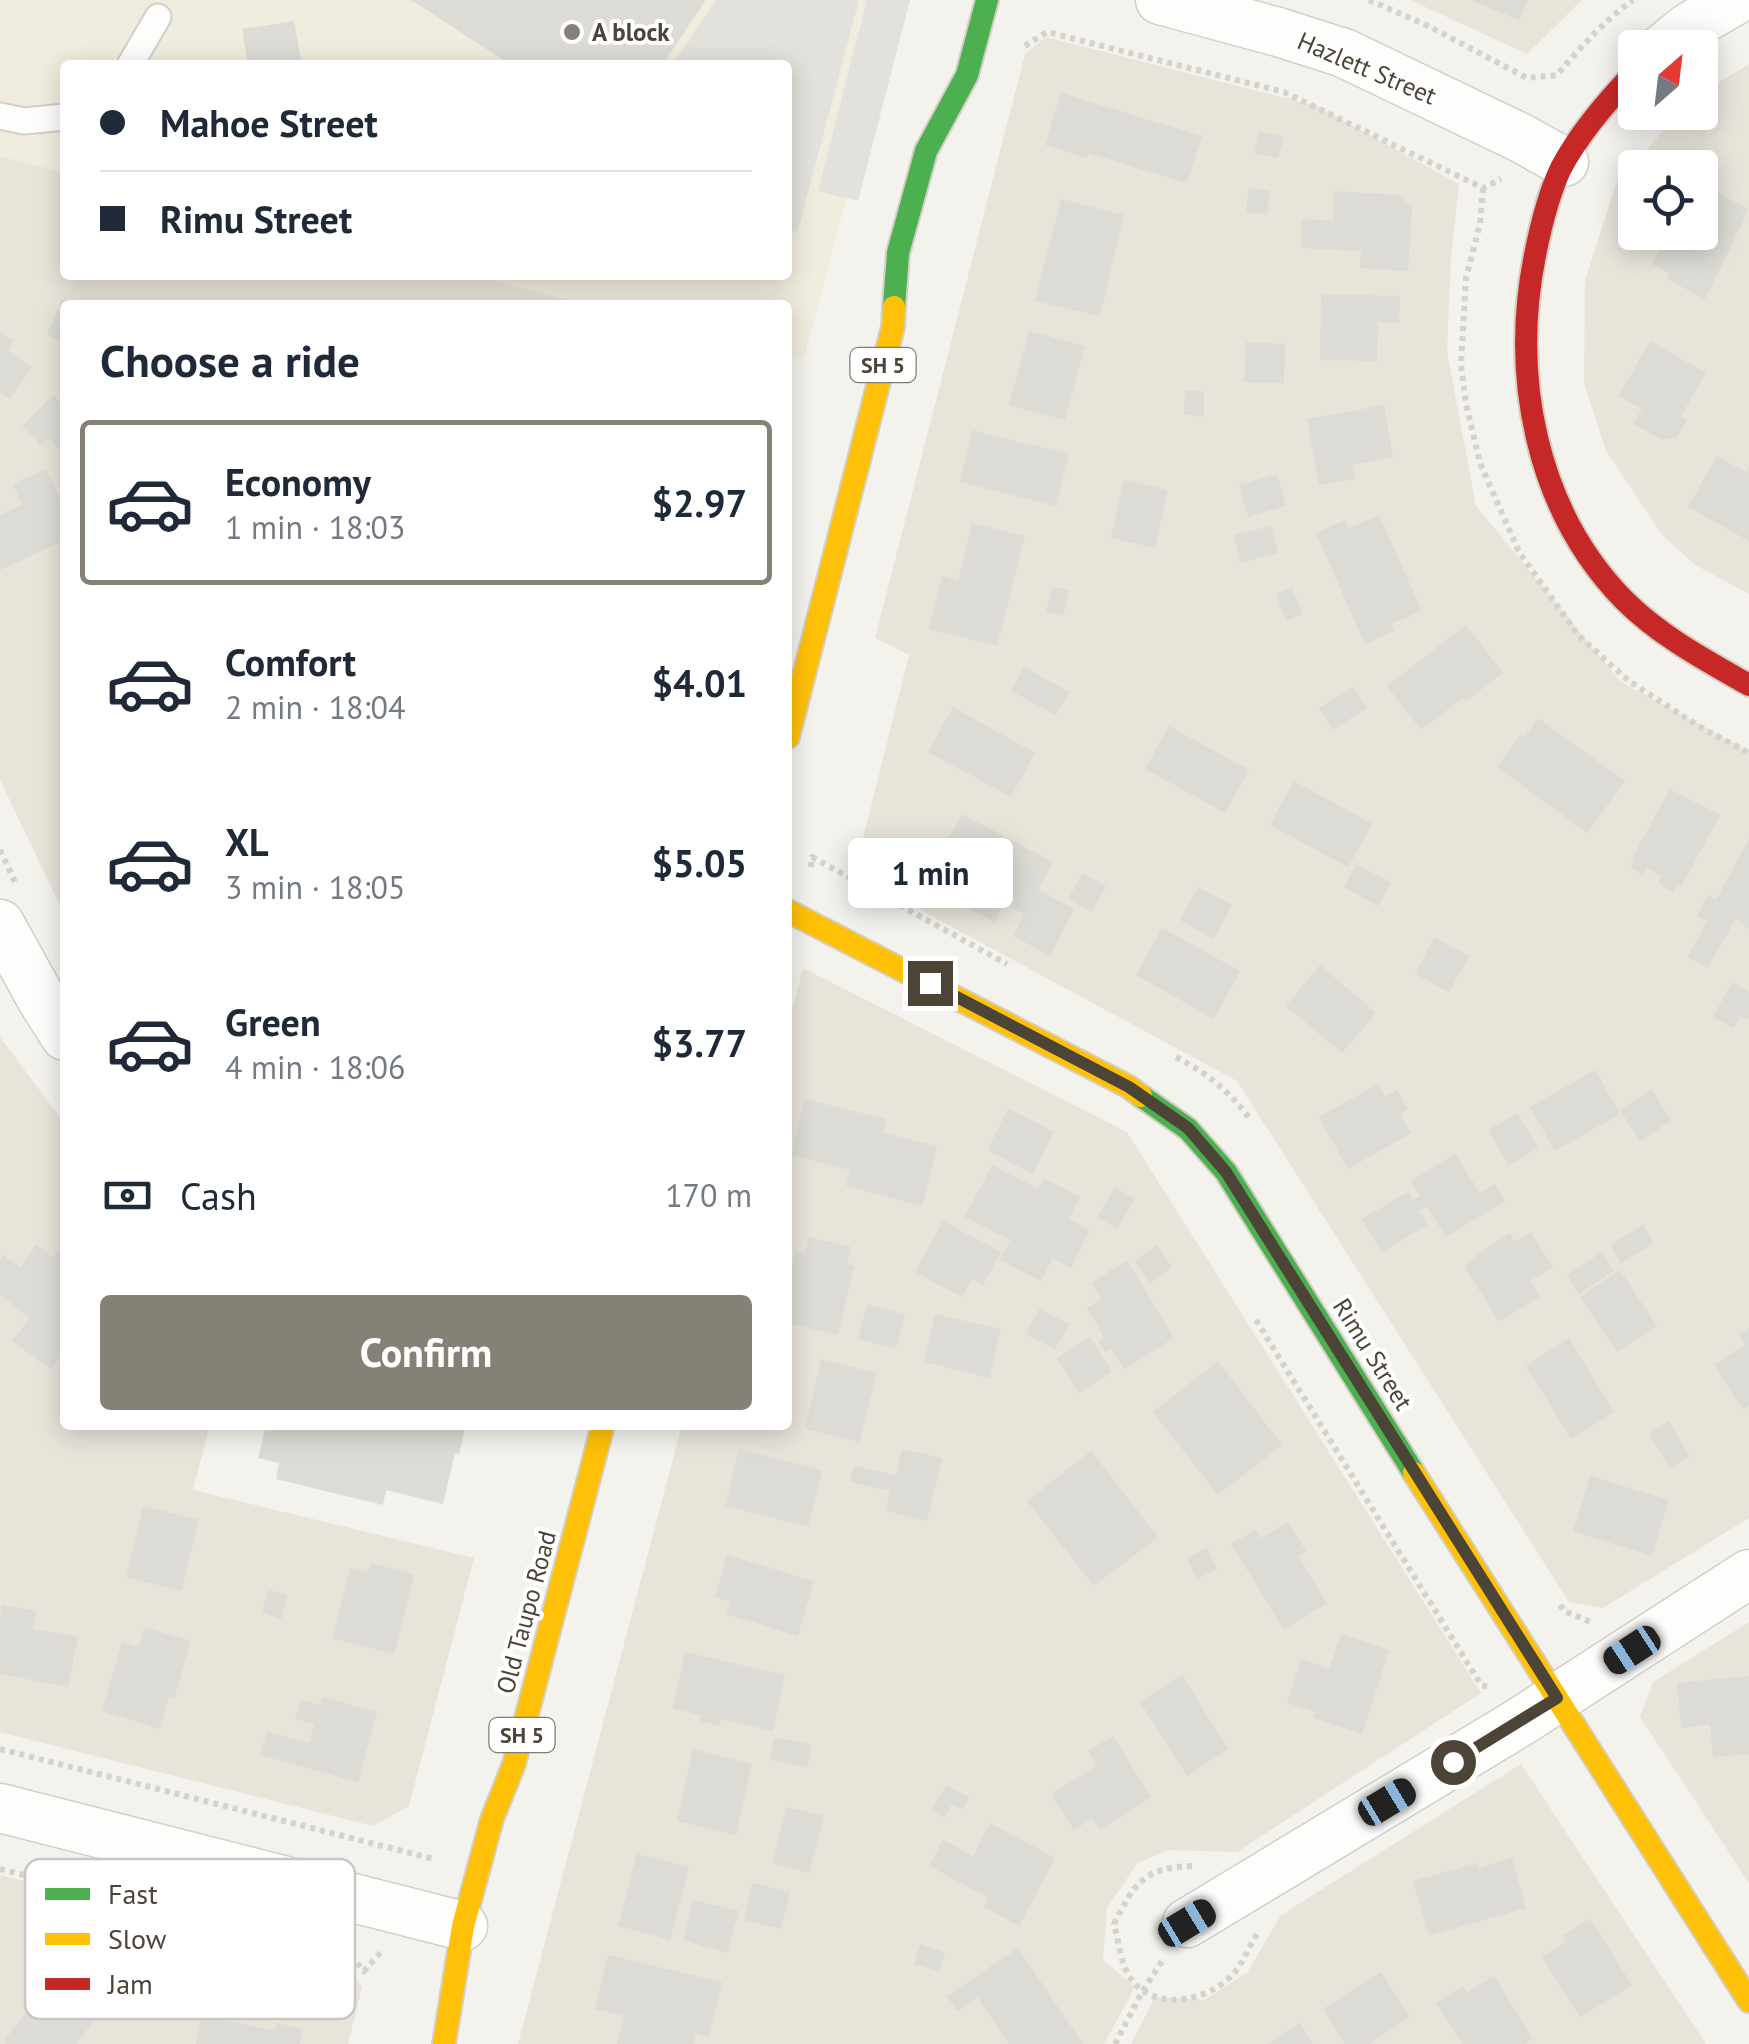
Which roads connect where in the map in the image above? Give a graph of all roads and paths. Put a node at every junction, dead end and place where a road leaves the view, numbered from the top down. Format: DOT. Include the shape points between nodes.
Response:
graph roads {
  1 [pos="986,0"];
  2 [pos="1160,0"];
  3 [pos="1369,0"];
  4 [pos="1633,0"];
  5 [pos="1736,0"];
  6 [pos="158,16"];
  7 [pos="1685,30"];
  8 [pos="1019,49"];
  9 [pos="133,60"];
  10 [pos="1544,77"];
  11 [pos="1618,89"];
  12 [pos="1543,92"];
  13 [pos="0,116"];
  14 [pos="60,117"];
  15 [pos="1564,162"];
  16 [pos="1506,177"];
  17 [pos="1749,686"];
  18 [pos="792,721"];
  19 [pos="792,912"];
  20 [pos="0,924"];
  21 [pos="60,1028"];
  22 [pos="1252,1313"];
  23 [pos="603,1430"];
  24 [pos="1749,1574"];
  25 [pos="1500,1689"];
  26 [pos="1557,1698"];
  27 [pos="0,1749"];
  28 [pos="0,1808"];
  29 [pos="200,1859"];
  30 [pos="445,1861"];
  31 [pos="0,1870"];
  32 [pos="25,1876"];
  33 [pos="355,1898"];
  34 [pos="1187,1923"];
  35 [pos="463,1926"];
  36 [pos="355,1961"];
  37 [pos="364,1970"];
  38 [pos="1749,2001"];
  39 [pos="444,2044"];
  40 [pos="1115,2044"];
  1 -- 18 [label="main road, SH 5" via="967,75 926,151 906,222 893,327"];
  2 -- 15 [label="street, Hazlett Street" via="1344,53"];
  3 -- 10 [label="path" via="1527,78"];
  4 -- 10 [label="path" via="1557,75"];
  5 -- 7 [label="street"];
  6 -- 9 [label="lane"];
  8 -- 16 [label="path" via="1047,32 1284,92 1484,188"];
  10 -- 12 [label="path"];
  11 -- 15 [label="main road"];
  13 -- 14 [label="lane"];
  15 -- 17 [label="main road" via="1531,269 1524,326 1534,434 1552,488 1610,585 1657,629"];
  19 -- 26 [label="main road, Rimu Street" via="1129,1087 1188,1128 1226,1172"];
  20 -- 21 [label="street"];
  22 -- 25 [label="path" via="1482,1685"];
  23 -- 35 [label="main road, Old Taupo Road / SH 5" via="514,1764"];
  24 -- 26 [label="street"];
  26 -- 34 [label="street"];
  26 -- 38 [label="main road, Rimu Street"];
  27 -- 30 [label="path"];
  28 -- 29 [label="street"];
  31 -- 32 [label="path"];
  33 -- 35 [label="street"];
  34 -- 40 [label="path"];
  35 -- 39 [label="main road, Old Taupo Road / SH 5"];
  36 -- 37 [label="path"];
}
